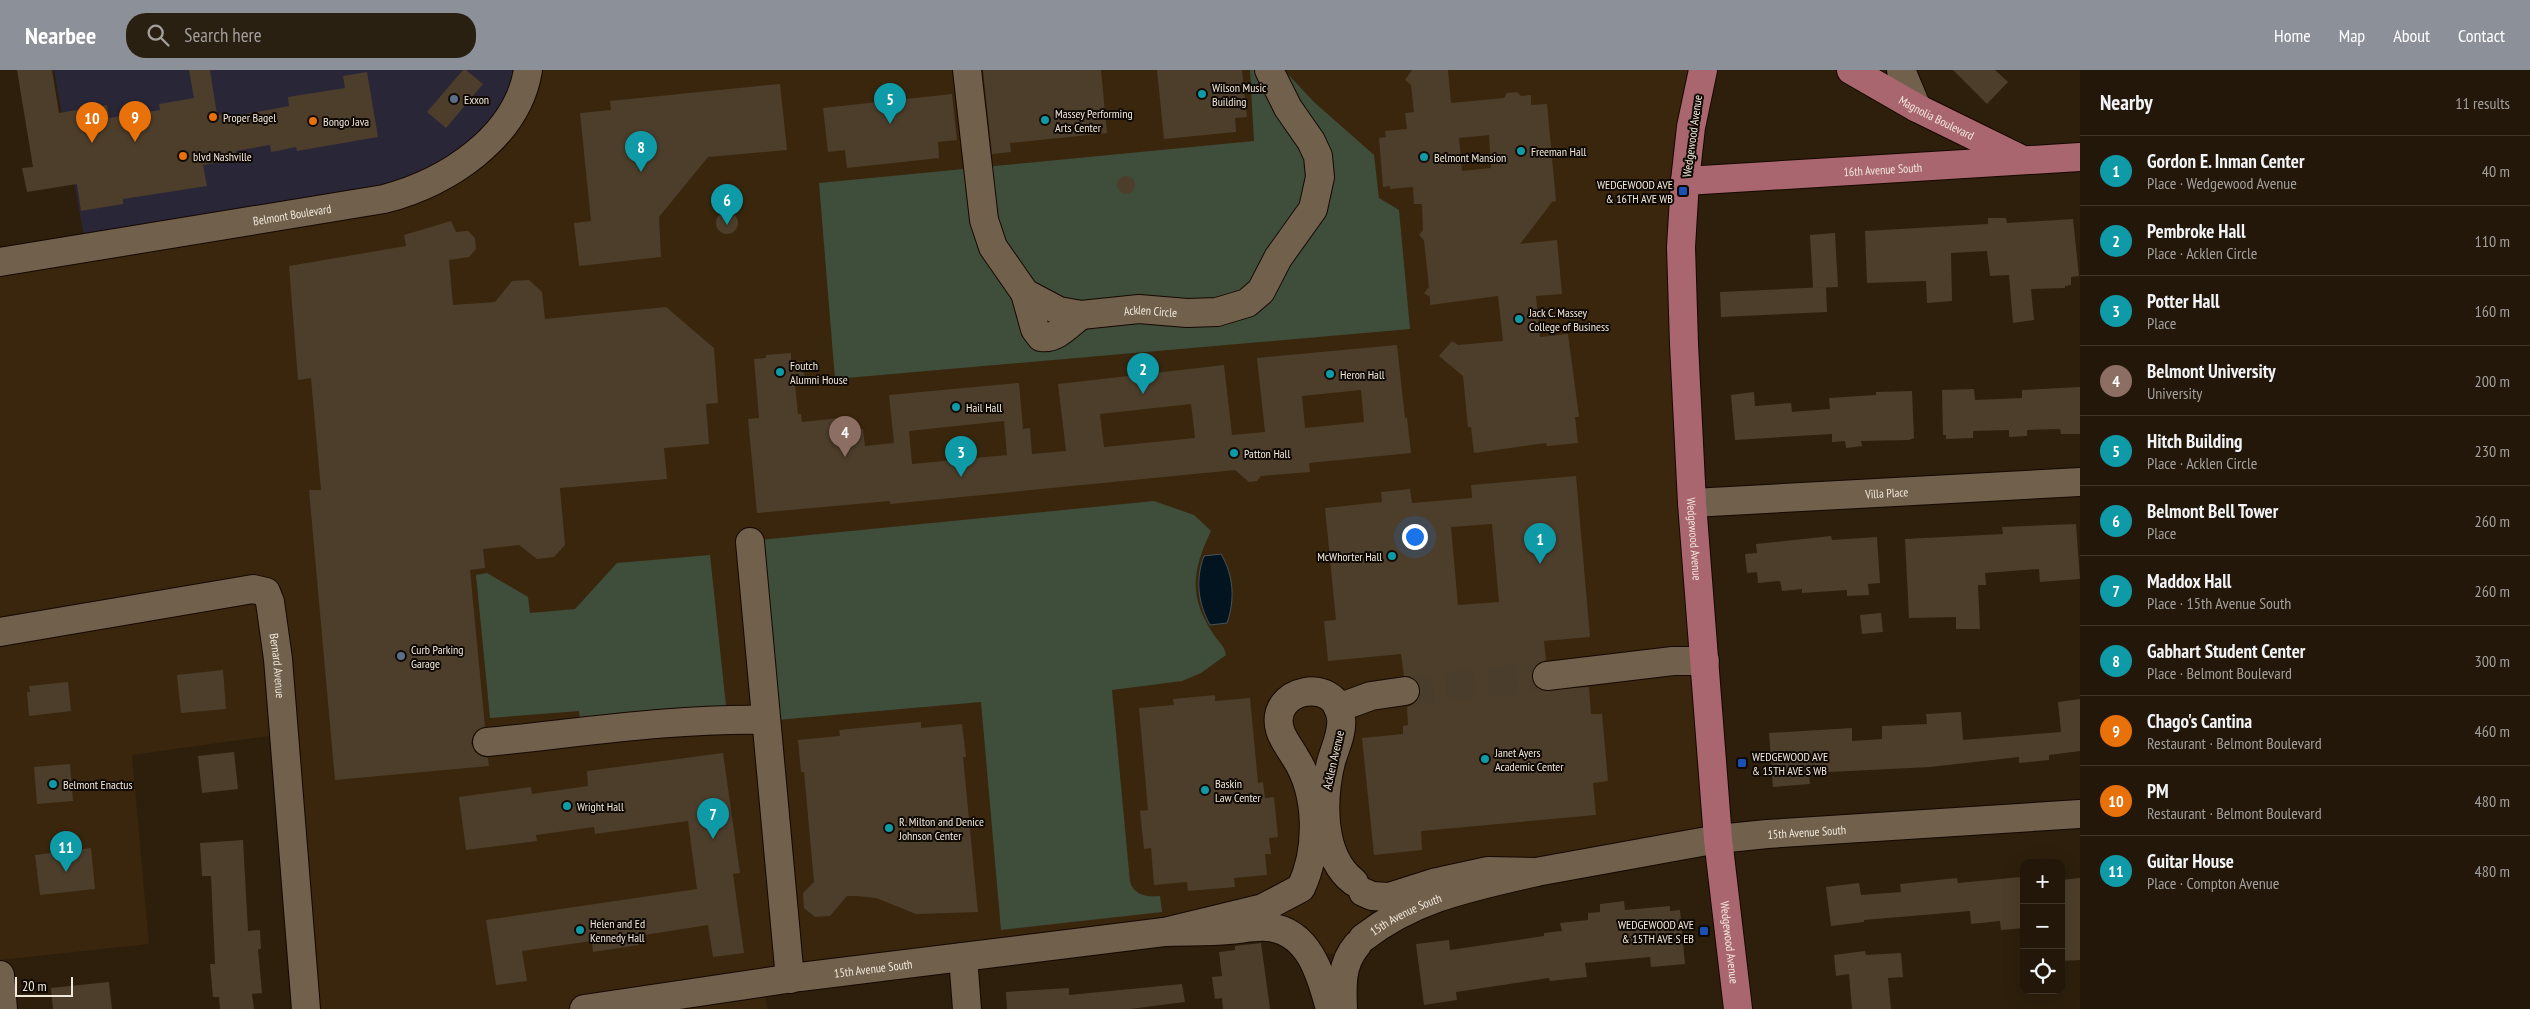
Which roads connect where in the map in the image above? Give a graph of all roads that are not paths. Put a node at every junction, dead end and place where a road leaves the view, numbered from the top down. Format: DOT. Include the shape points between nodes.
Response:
graph roads {
  1 [pos="528,70"];
  2 [pos="966,70"];
  3 [pos="1269,70"];
  4 [pos="1703,70"];
  5 [pos="1851,70"];
  6 [pos="1901,70"];
  7 [pos="1917,108"];
  8 [pos="2080,157"];
  9 [pos="2024,161"];
  10 [pos="1685,181"];
  11 [pos="0,262"];
  12 [pos="2080,482"];
  13 [pos="1692,502"];
  14 [pos="750,542"];
  15 [pos="0,632"];
  16 [pos="1705,661"];
  17 [pos="1547,676"];
  18 [pos="1405,691"];
  19 [pos="1339,719"];
  20 [pos="766,720"];
  21 [pos="1281,726"];
  22 [pos="486,742"];
  23 [pos="2080,814"];
  24 [pos="1718,839"];
  25 [pos="1536,872"];
  26 [pos="1359,887"];
  27 [pos="1301,888"];
  28 [pos="1164,932"];
  29 [pos="1300,940"];
  30 [pos="1360,942"];
  31 [pos="963,957"];
  32 [pos="0,975"];
  33 [pos="790,979"];
  34 [pos="3,1009"];
  35 [pos="306,1009"];
  36 [pos="584,1009"];
  37 [pos="967,1009"];
  38 [pos="1330,1009"];
  39 [pos="1343,1009"];
  40 [pos="1738,1009"];
  1 -- 11 [label="street, Belmont Boulevard" via="521,98 499,130 467,160 418,189 384,199"];
  2 -- 3 [label="street, Acklen Circle" via="984,220 997,254 1025,293 1068,314 1081,315 1139,309 1217,312 1247,303 1261,291 1278,258 1310,214 1320,177 1318,156 1312,141 1288,108"];
  4 -- 10 [label="main road, Wedgewood Avenue" via="1691,127"];
  5 -- 7 [label="main road, Magnolia Boulevard"];
  6 -- 7 [label="street"];
  7 -- 9 [label="main road, Magnolia Boulevard"];
  8 -- 9 [label="main road, 16th Avenue South"];
  9 -- 10 [label="main road, 16th Avenue South"];
  10 -- 13 [label="main road, Wedgewood Avenue" via="1681,248"];
  12 -- 13 [label="street, Villa Place"];
  13 -- 16 [label="main road, Wedgewood Avenue"];
  14 -- 20 [label="street"];
  15 -- 35 [label="street, Bernard Avenue" via="253,589 266,592 278,659"];
  16 -- 17 [label="street" via="1673,661"];
  16 -- 24 [label="main road, Wedgewood Avenue"];
  18 -- 19 [label="street" via="1371,696"];
  19 -- 21 [label="street" via="1329,746 1311,753 1296,749"];
  19 -- 21 [label="street" via="1326,695 1306,690 1288,700"];
  19 -- 26 [label="street, Acklen Avenue" via="1326,783 1328,826 1332,849 1341,869"];
  20 -- 22 [label="street" via="676,723"];
  20 -- 33 [label="street"];
  21 -- 27 [label="street" via="1301,768 1310,800 1314,851"];
  23 -- 24 [label="street, 15th Avenue South"];
  24 -- 25 [label="street, 15th Avenue South"];
  24 -- 40 [label="main road, Wedgewood Avenue"];
  25 -- 26 [label="street, 15th Avenue South" via="1488,871 1434,882 1389,897 1372,896"];
  25 -- 30 [label="street, 15th Avenue South" via="1455,891 1422,903 1395,916"];
  26 -- 27 [label="street" via="1331,875 1314,879"];
  26 -- 30 [label="street" via="1368,901 1371,917"];
  27 -- 28 [label="street, 15th Avenue South" via="1263,908"];
  27 -- 29 [label="street" via="1291,912"];
  28 -- 29 [label="street, 15th Avenue South" via="1269,927"];
  28 -- 31 [label="street, 15th Avenue South"];
  29 -- 30 [label="street" via="1315,951 1326,954 1343,953"];
  29 -- 38 [label="street" via="1318,971"];
  30 -- 39 [label="street" via="1347,958"];
  31 -- 33 [label="street, 15th Avenue South"];
  31 -- 37 [label="street"];
  32 -- 34 [label="street"];
  33 -- 36 [label="street, 15th Avenue South"];
}
